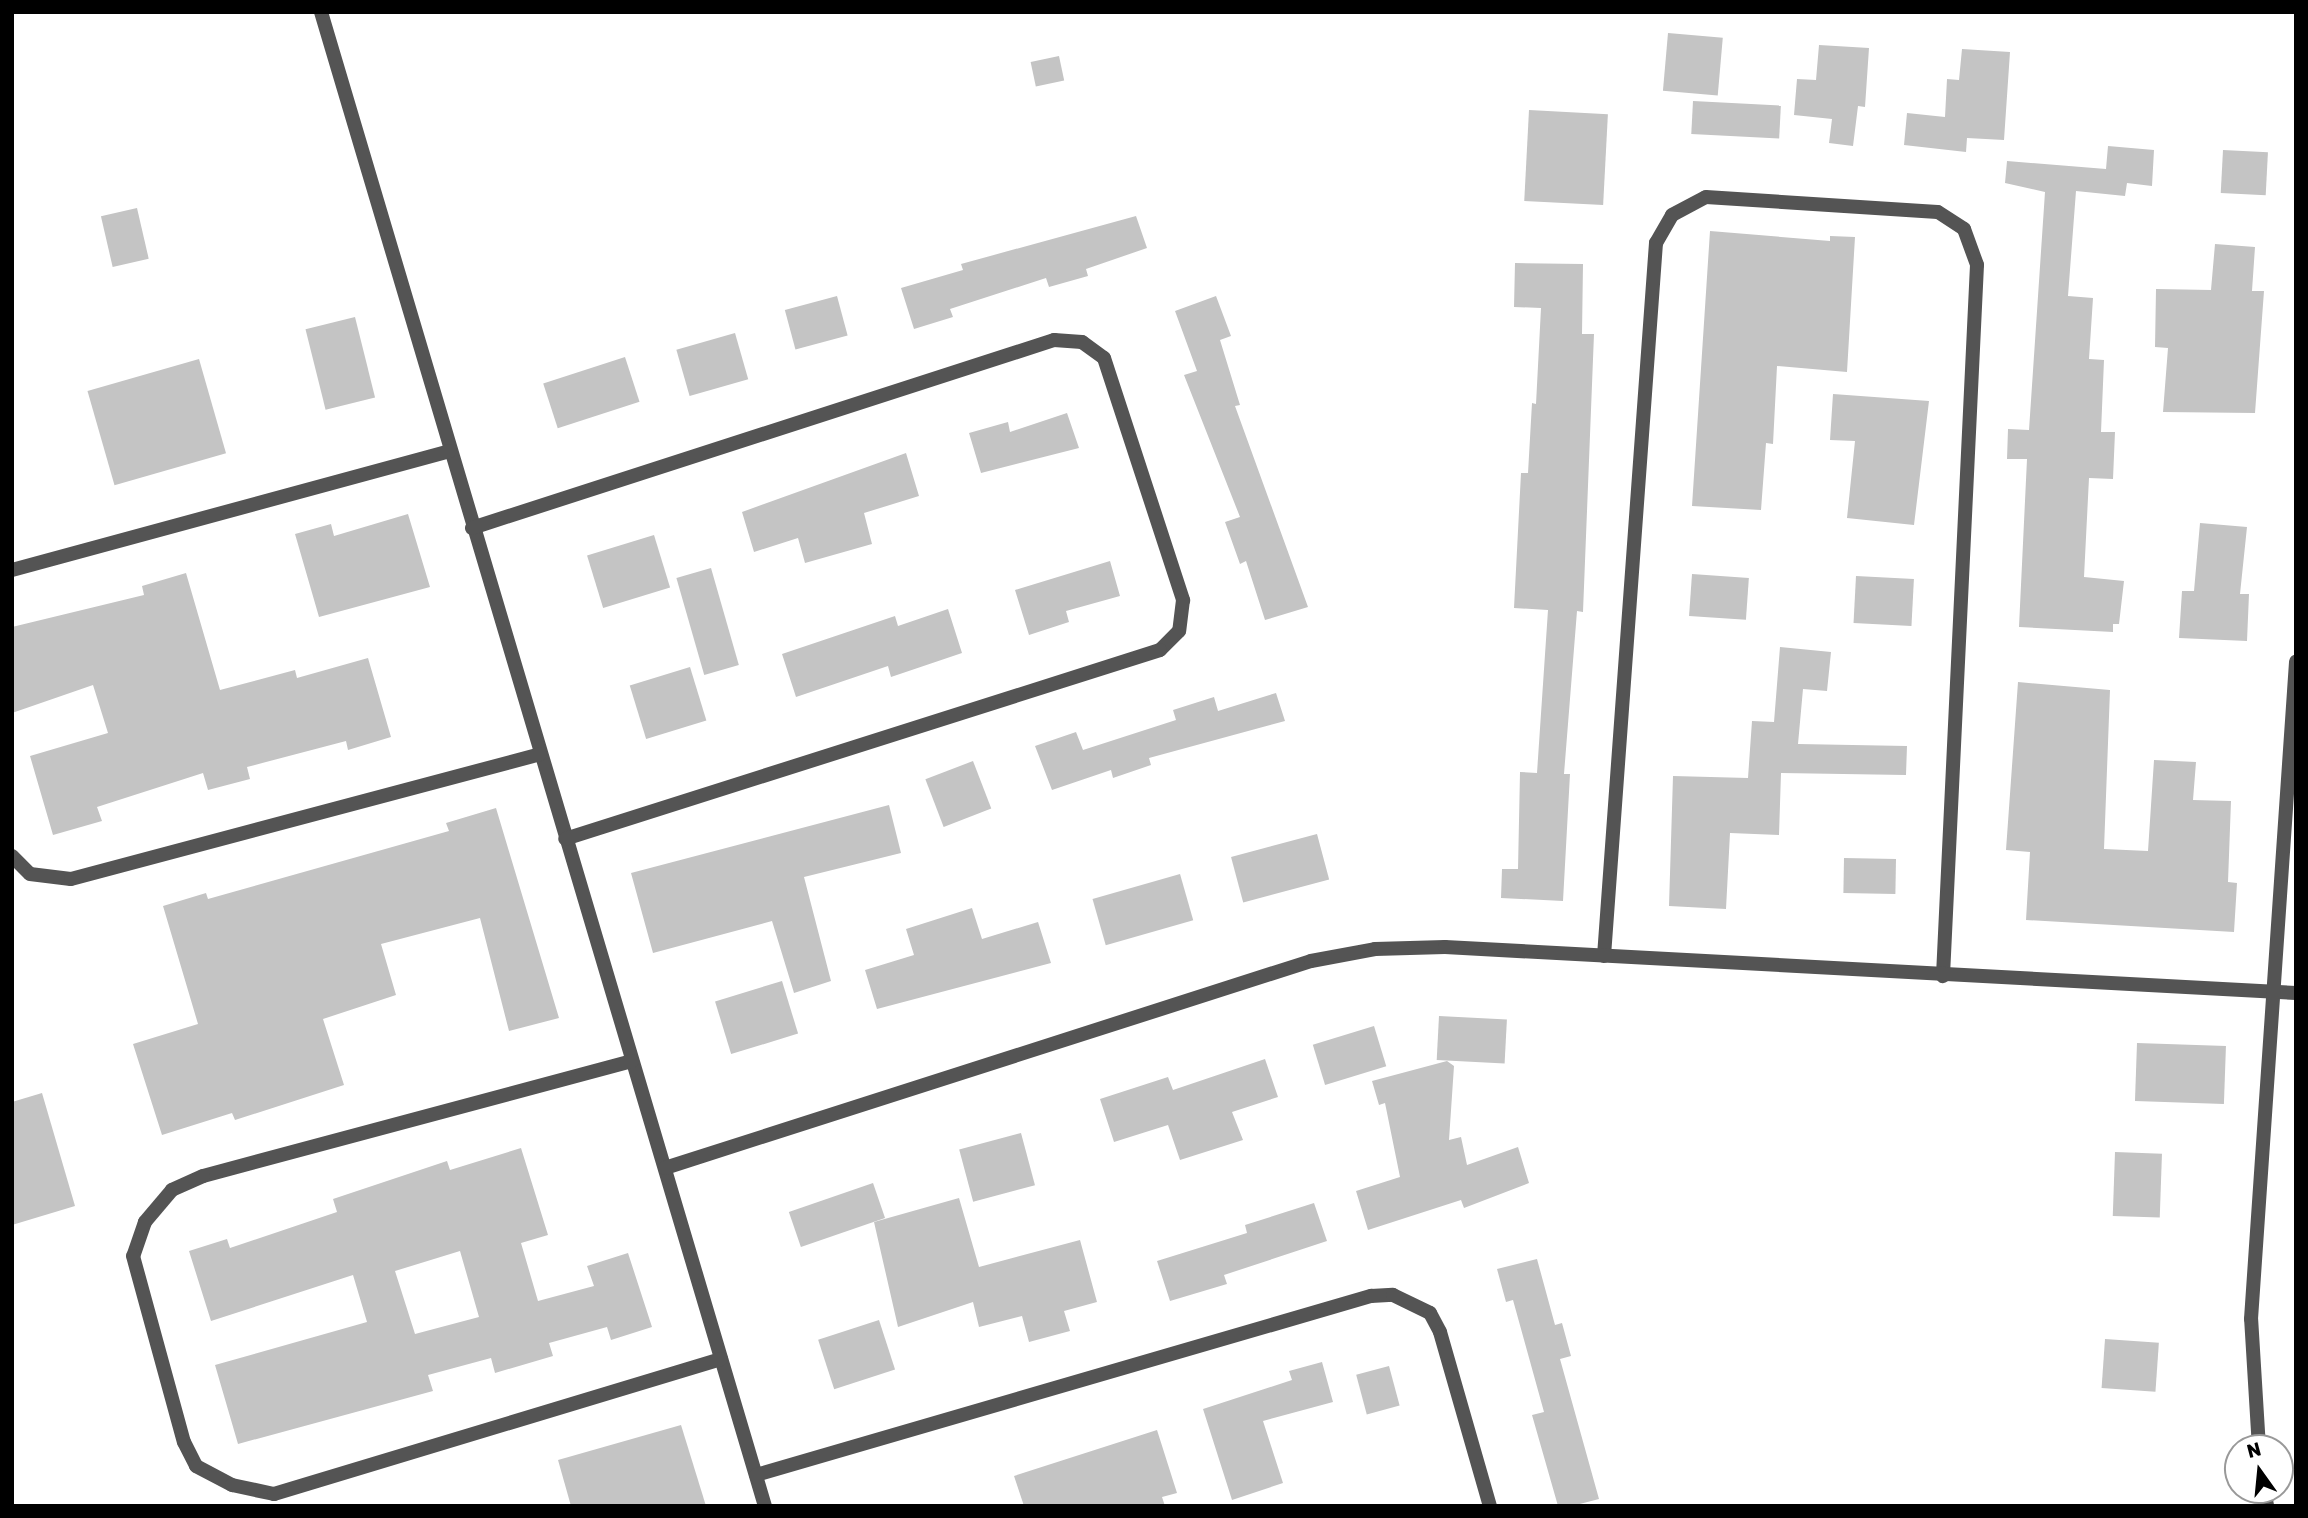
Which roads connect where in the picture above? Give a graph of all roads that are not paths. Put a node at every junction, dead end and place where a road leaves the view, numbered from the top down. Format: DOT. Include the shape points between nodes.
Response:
graph roads {
  1 [pos="321,12"];
  2 [pos="449,451"];
  3 [pos="472,527"];
  4 [pos="12,570"];
  5 [pos="2296,662"];
  6 [pos="540,754"];
  7 [pos="565,839"];
  8 [pos="12,856"];
  9 [pos="1604,956"];
  10 [pos="1943,976"];
  11 [pos="2276,991"];
  12 [pos="2296,993"];
  13 [pos="632,1060"];
  14 [pos="665,1168"];
  15 [pos="721,1359"];
  16 [pos="2258,1434"];
  17 [pos="755,1475"];
  18 [pos="765,1506"];
  19 [pos="1490,1506"];
  1 -- 2 [label="street"];
  2 -- 3 [label="street"];
  2 -- 4 [label="street"];
  3 -- 6 [label="street"];
  3 -- 7 [label="street" via="1054,340 1082,342 1104,358 1183,600 1179,631 1160,650"];
  5 -- 11 [label="street"];
  6 -- 7 [label="street"];
  6 -- 8 [label="street" via="71,879 30,874"];
  7 -- 13 [label="street"];
  9 -- 10 [label="street"];
  9 -- 10 [label="street" via="1656,243 1672,215 1706,197 1938,212 1964,229 1977,265"];
  9 -- 14 [label="street" via="1445,947 1375,949 1311,961"];
  10 -- 11 [label="street"];
  11 -- 12 [label="street"];
  11 -- 16 [label="street" via="2250,1319"];
  13 -- 14 [label="street"];
  13 -- 15 [label="street" via="203,1175 172,1191 145,1222 132,1256 184,1442 196,1466 232,1485 274,1494"];
  14 -- 15 [label="street"];
  15 -- 17 [label="street"];
  17 -- 18 [label="street"];
  17 -- 19 [label="street" via="1371,1296 1393,1295 1430,1313 1440,1332"];
}
